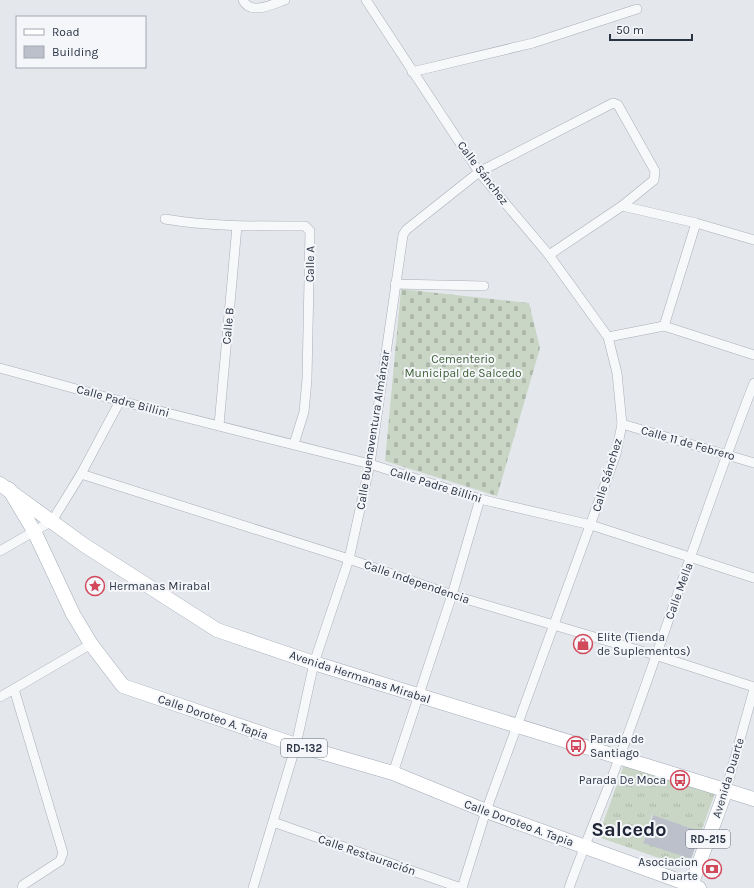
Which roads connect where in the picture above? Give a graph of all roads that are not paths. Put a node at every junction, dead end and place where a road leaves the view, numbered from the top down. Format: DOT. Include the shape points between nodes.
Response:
graph roads {
  1 [pos="243,0"];
  2 [pos="285,0"];
  3 [pos="366,0"];
  4 [pos="637,9"];
  5 [pos="412,72"];
  6 [pos="479,172"];
  7 [pos="622,206"];
  8 [pos="165,218"];
  9 [pos="696,223"];
  10 [pos="237,226"];
  11 [pos="754,240"];
  12 [pos="549,255"];
  13 [pos="395,284"];
  14 [pos="484,286"];
  15 [pos="664,326"];
  16 [pos="608,337"];
  17 [pos="754,355"];
  18 [pos="0,368"];
  19 [pos="754,383"];
  20 [pos="120,401"];
  21 [pos="622,424"];
  22 [pos="219,425"];
  23 [pos="294,444"];
  24 [pos="727,454"];
  25 [pos="754,463"];
  26 [pos="370,464"];
  27 [pos="81,474"];
  28 [pos="5,486"];
  29 [pos="480,499"];
  30 [pos="52,521"];
  31 [pos="591,525"];
  32 [pos="34,531"];
  33 [pos="0,551"];
  34 [pos="691,558"];
  35 [pos="349,559"];
  36 [pos="754,578"];
  37 [pos="452,595"];
  38 [pos="554,625"];
  39 [pos="91,644"];
  40 [pos="655,655"];
  41 [pos="314,663"];
  42 [pos="754,688"];
  43 [pos="14,689"];
  44 [pos="419,696"];
  45 [pos="0,697"];
  46 [pos="516,726"];
  47 [pos="296,745"];
  48 [pos="620,756"];
  49 [pos="393,773"];
  50 [pos="726,790"];
  51 [pos="754,799"];
  52 [pos="486,811"];
  53 [pos="272,822"];
  54 [pos="583,847"];
  55 [pos="693,887"];
  56 [pos="22,888"];
  57 [pos="253,888"];
  58 [pos="462,888"];
  59 [pos="569,888"];
  1 -- 2 [label="street" via="252,8 262,8"];
  3 -- 5 [label="street, Calle Sánchez"];
  4 -- 5 [label="street" via="533,43"];
  5 -- 6 [label="street, Calle Sánchez"];
  6 -- 7 [label="street, Calle Buenaventura Almánzar" via="616,103 655,171 654,180"];
  6 -- 12 [label="street, Calle Sánchez"];
  6 -- 13 [label="street, Calle Buenaventura Almánzar" via="406,230 401,241"];
  7 -- 9 [label="street"];
  7 -- 12 [label="street"];
  8 -- 10 [label="street, Calle A" via="191,223"];
  9 -- 11 [label="street"];
  9 -- 15 [label="street"];
  10 -- 22 [label="street, Calle B"];
  10 -- 23 [label="street, Calle A" via="305,226 310,231 307,379 304,412"];
  12 -- 16 [label="street, Calle Sánchez"];
  13 -- 14 [label="street"];
  13 -- 26 [label="street, Calle Buenaventura Almánzar"];
  15 -- 16 [label="street"];
  15 -- 17 [label="street"];
  16 -- 21 [label="street, Calle Sánchez" via="617,373"];
  18 -- 20 [label="street, Calle Padre Billini"];
  19 -- 24 [label="street, Calle Mella"];
  20 -- 22 [label="street, Calle Padre Billini"];
  20 -- 27 [label="street"];
  21 -- 24 [label="street, Calle 11 de Febrero"];
  21 -- 31 [label="street, Calle Sánchez" via="616,454"];
  22 -- 23 [label="street, Calle Padre Billini"];
  23 -- 26 [label="street, Calle Padre Billini"];
  24 -- 25 [label="street, Calle 11 de Febrero"];
  24 -- 34 [label="street, Calle Mella"];
  26 -- 29 [label="street, Calle Padre Billini"];
  26 -- 35 [label="street, Calle Buenaventura Almánzar"];
  27 -- 30 [label="street"];
  27 -- 35 [label="street, Calle Independencia"];
  28 -- 30 [label="main road, Avenida Hermanas Mirabal / RD-132"];
  28 -- 32 [label="main road, Calle Doroteo A. Tapia / RD-132"];
  29 -- 31 [label="street, Calle Padre Billini"];
  29 -- 37 [label="street"];
  30 -- 32 [label="street"];
  30 -- 41 [label="main road, Avenida Hermanas Mirabal / RD-132" via="84,545 217,630"];
  31 -- 34 [label="street, Calle Padre Billini"];
  31 -- 38 [label="street, Calle Sánchez"];
  32 -- 33 [label="street"];
  32 -- 39 [label="main road, Calle Doroteo A. Tapia / RD-132"];
  34 -- 36 [label="street, Calle Padre Billini"];
  34 -- 40 [label="street, Calle Mella"];
  35 -- 37 [label="street, Calle Independencia"];
  35 -- 41 [label="street, Calle Buenaventura Almánzar"];
  37 -- 38 [label="street, Calle Independencia"];
  37 -- 44 [label="street"];
  38 -- 40 [label="street, Calle Independencia"];
  38 -- 46 [label="street, Calle Sánchez"];
  39 -- 43 [label="street"];
  39 -- 47 [label="main road, Calle Doroteo A. Tapia / RD-132" via="123,686"];
  40 -- 42 [label="street, Calle Independencia"];
  40 -- 48 [label="street, Calle Mella"];
  41 -- 44 [label="main road, Avenida Hermanas Mirabal / RD-132"];
  41 -- 47 [label="street, Calle Buenaventura Almánzar"];
  42 -- 50 [label="street, Avenida Duarte"];
  43 -- 45 [label="street"];
  43 -- 56 [label="street" via="63,853 60,861"];
  44 -- 46 [label="main road, Avenida Hermanas Mirabal / RD-132"];
  44 -- 49 [label="street"];
  46 -- 48 [label="main road, Avenida Hermanas Mirabal / RD-132"];
  46 -- 52 [label="street, Calle Sánchez"];
  47 -- 49 [label="main road, Calle Doroteo A. Tapia / RD-132"];
  47 -- 53 [label="street, Calle Buenaventura Almánzar"];
  48 -- 50 [label="main road, Avenida Hermanas Mirabal / RD-132"];
  48 -- 54 [label="street, Calle Mella"];
  49 -- 52 [label="main road, Calle Doroteo A. Tapia / RD-132"];
  50 -- 51 [label="main road, Avenida Hermanas Mirabal / RD-132"];
  50 -- 55 [label="main road, Avenida Duarte / RD-215"];
  52 -- 54 [label="main road, Calle Doroteo A. Tapia / RD-132"];
  52 -- 58 [label="street, Calle Sánchez"];
  53 -- 57 [label="street, Calle Buenaventura Almánzar"];
  53 -- 58 [label="street, Calle Restauración"];
  54 -- 55 [label="main road, Calle Doroteo A. Tapia / RD-132"];
  54 -- 59 [label="street, Calle Mella"];
}
